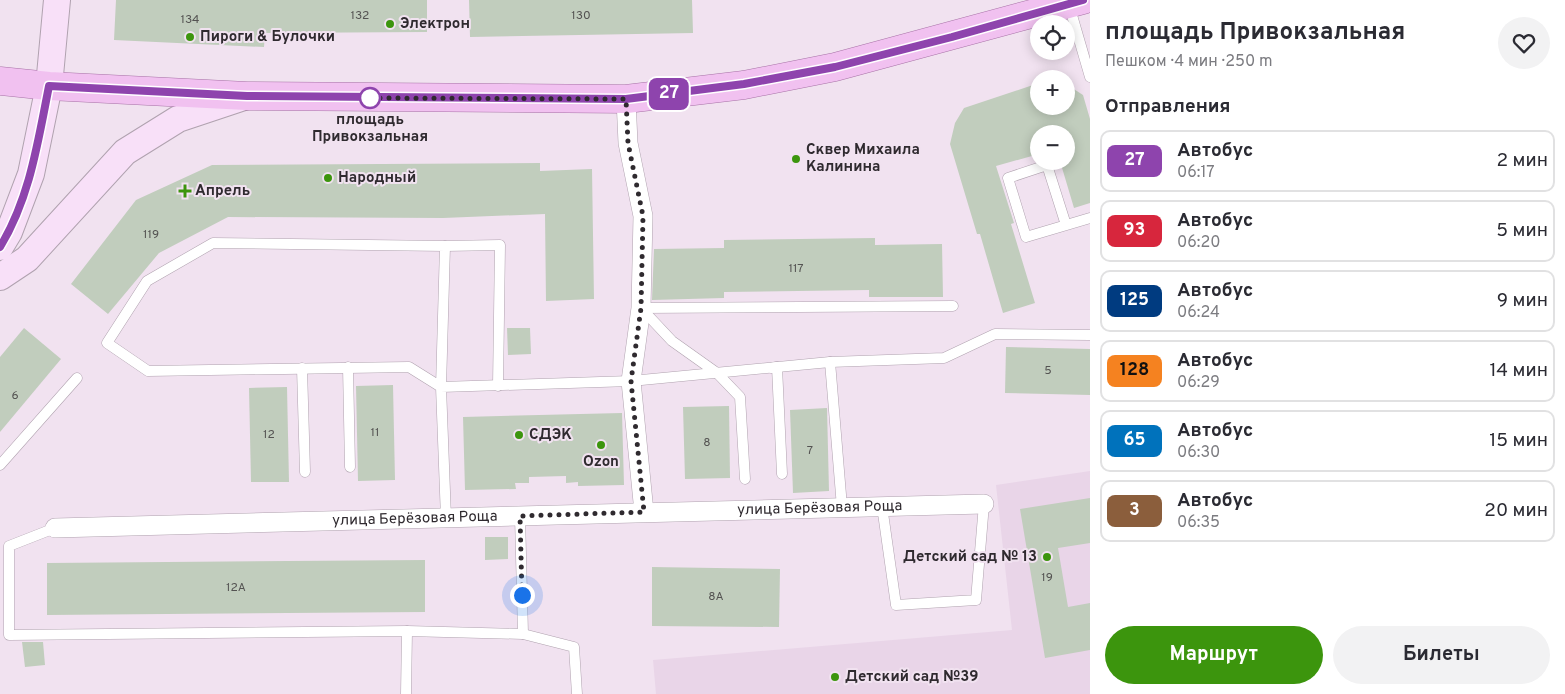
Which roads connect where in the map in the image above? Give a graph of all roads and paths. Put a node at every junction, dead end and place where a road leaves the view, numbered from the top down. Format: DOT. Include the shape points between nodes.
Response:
graph roads {
  1 [pos="57,0"];
  2 [pos="1076,2"];
  3 [pos="1034,7"];
  4 [pos="1090,76"];
  5 [pos="0,81"];
  6 [pos="49,86"];
  7 [pos="247,96"];
  8 [pos="626,99"];
  9 [pos="1090,218"];
  10 [pos="1066,225"];
  11 [pos="445,246"];
  12 [pos="0,247"];
  13 [pos="0,276"];
  14 [pos="953,306"];
  15 [pos="641,308"];
  16 [pos="1090,335"];
  17 [pos="830,362"];
  18 [pos="777,367"];
  19 [pos="302,368"];
  20 [pos="348,368"];
  21 [pos="716,373"];
  22 [pos="77,378"];
  23 [pos="631,381"];
  24 [pos="498,386"];
  25 [pos="441,387"];
  26 [pos="0,465"];
  27 [pos="350,467"];
  28 [pos="305,472"];
  29 [pos="782,474"];
  30 [pos="745,479"];
  31 [pos="984,504"];
  32 [pos="882,506"];
  33 [pos="842,507"];
  34 [pos="644,512"];
  35 [pos="520,516"];
  36 [pos="446,518"];
  37 [pos="55,528"];
  38 [pos="407,631"];
  39 [pos="523,634"];
  40 [pos="406,694"];
  41 [pos="577,694"];
  1 -- 6 [label="main road"];
  2 -- 3 [label="main road"];
  2 -- 4 [label="lane"];
  3 -- 8 [label="main road" via="835,67 744,84"];
  5 -- 6 [label="main road"];
  6 -- 7 [label="main road"];
  6 -- 12 [label="main road" via="31,174"];
  7 -- 8 [label="main road"];
  7 -- 13 [label="main road" via="178,119 125,152 27,259"];
  8 -- 15 [label="street" via="628,143 643,216"];
  9 -- 10 [label="lane"];
  10 -- 10 [label="lane" via="1026,237 1008,178 1047,166"];
  11 -- 19 [label="lane" via="213,243 148,281 106,343 148,371"];
  11 -- 24 [label="lane" via="500,245"];
  11 -- 25 [label="lane"];
  14 -- 15 [label="lane"];
  15 -- 21 [label="lane" via="672,341"];
  15 -- 23 [label="street"];
  16 -- 17 [label="lane" via="995,334 944,358"];
  17 -- 18 [label="lane"];
  17 -- 33 [label="lane"];
  18 -- 21 [label="lane"];
  18 -- 29 [label="lane"];
  19 -- 20 [label="lane"];
  19 -- 28 [label="lane"];
  20 -- 25 [label="lane" via="409,367"];
  20 -- 27 [label="lane"];
  21 -- 23 [label="lane"];
  21 -- 30 [label="lane" via="740,397"];
  22 -- 26 [label="lane"];
  23 -- 24 [label="lane"];
  23 -- 34 [label="street"];
  24 -- 25 [label="lane"];
  25 -- 36 [label="lane"];
  31 -- 32 [label="street, улица Берёзовая Роща"];
  31 -- 32 [label="lane" via="976,600 896,606"];
  32 -- 33 [label="street, улица Берёзовая Роща"];
  33 -- 34 [label="street, улица Берёзовая Роща"];
  34 -- 35 [label="street, улица Берёзовая Роща"];
  35 -- 36 [label="street, улица Берёзовая Роща"];
  35 -- 39 [label="lane"];
  36 -- 37 [label="street, улица Берёзовая Роща"];
  37 -- 38 [label="lane" via="9,546 9,635"];
  38 -- 39 [label="lane"];
  38 -- 40 [label="lane"];
  39 -- 41 [label="lane" via="574,647"];
}
